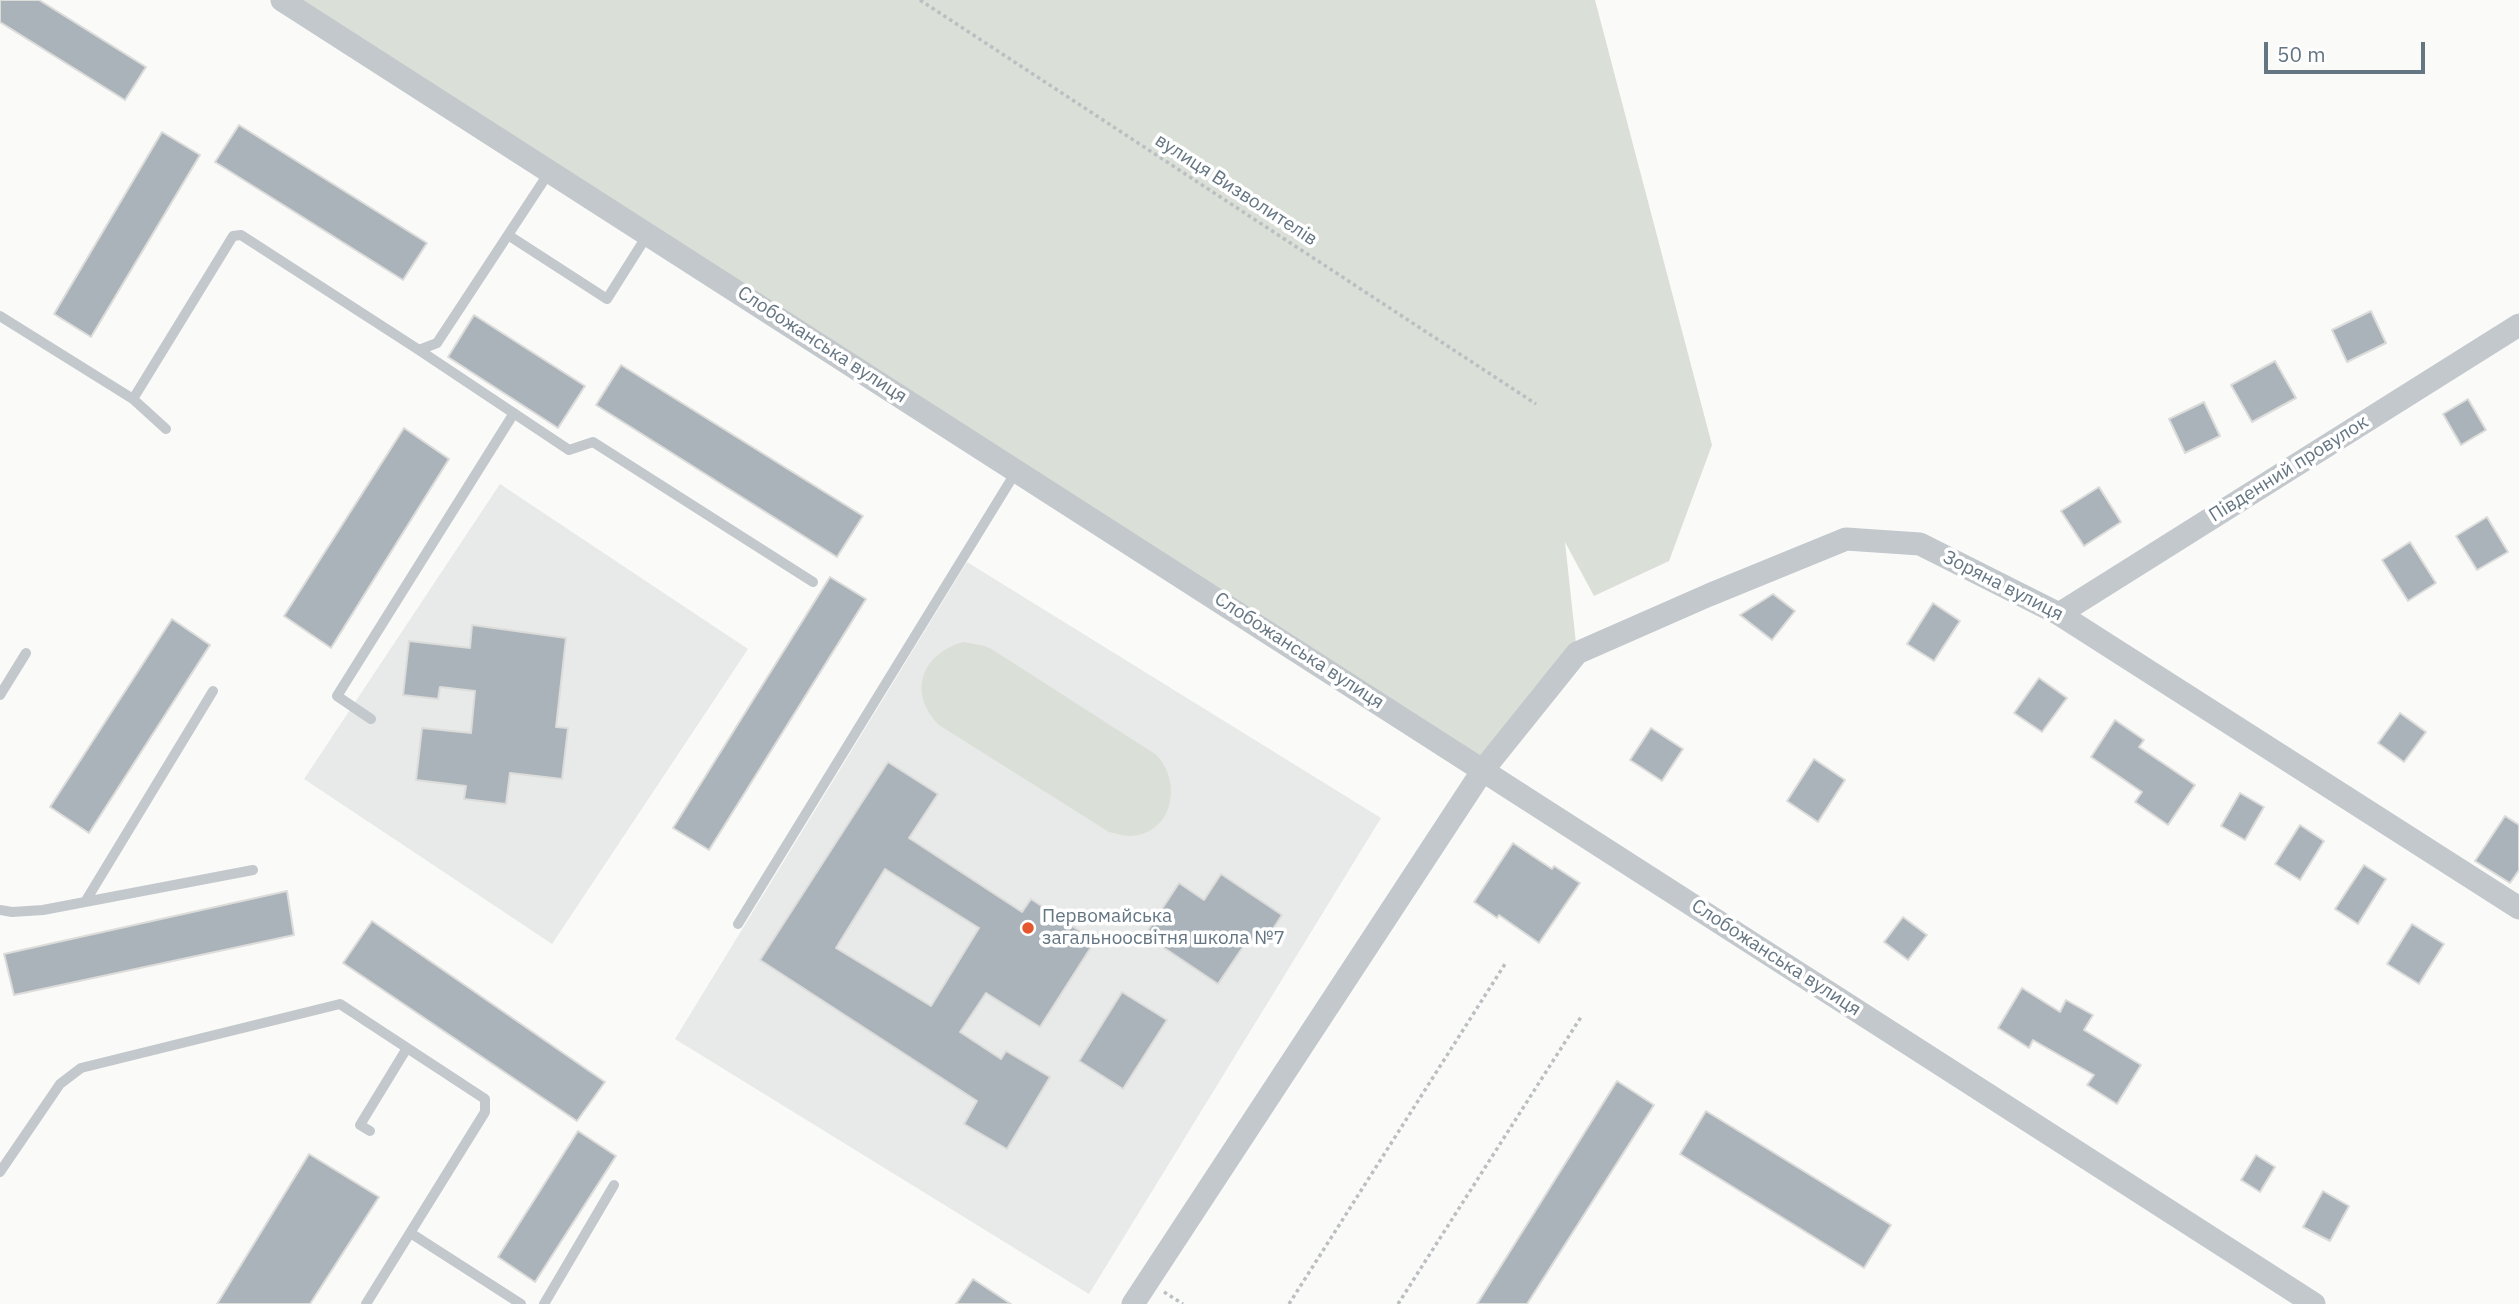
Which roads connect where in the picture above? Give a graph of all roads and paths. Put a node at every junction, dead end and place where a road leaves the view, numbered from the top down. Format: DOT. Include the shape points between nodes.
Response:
graph roads {
  1 [pos="282,0"];
  2 [pos="920,0"];
  3 [pos="550,171"];
  4 [pos="648,234"];
  5 [pos="508,235"];
  6 [pos="0,316"];
  7 [pos="2519,325"];
  8 [pos="419,350"];
  9 [pos="133,399"];
  10 [pos="1536,404"];
  11 [pos="514,413"];
  12 [pos="166,429"];
  13 [pos="1017,470"];
  14 [pos="813,582"];
  15 [pos="2059,614"];
  16 [pos="26,653"];
  17 [pos="213,691"];
  18 [pos="0,695"];
  19 [pos="371,719"];
  20 [pos="1483,770"];
  21 [pos="253,870"];
  22 [pos="85,902"];
  23 [pos="2519,908"];
  24 [pos="0,910"];
  25 [pos="738,924"];
  26 [pos="1505,964"];
  27 [pos="1581,1017"];
  28 [pos="407,1048"];
  29 [pos="369,1131"];
  30 [pos="1,1167"];
  31 [pos="614,1185"];
  32 [pos="412,1234"];
  33 [pos="366,1304"];
  34 [pos="520,1304"];
  35 [pos="544,1304"];
  36 [pos="1133,1304"];
  37 [pos="1289,1304"];
  38 [pos="1398,1304"];
  39 [pos="2314,1304"];
  1 -- 3 [label="street, Слобожанська вулиця"];
  2 -- 10 [label="path, вулиця Визволителів"];
  3 -- 4 [label="street, Слобожанська вулиця"];
  3 -- 5 [label="lane"];
  4 -- 5 [label="lane" via="607,299"];
  4 -- 13 [label="street, Слобожанська вулиця"];
  5 -- 8 [label="lane" via="438,343"];
  6 -- 9 [label="lane"];
  7 -- 15 [label="street, Південний провулок"];
  8 -- 9 [label="lane" via="241,235 233,236"];
  8 -- 11 [label="lane"];
  9 -- 12 [label="lane"];
  11 -- 14 [label="lane" via="569,450 593,442"];
  11 -- 19 [label="lane" via="337,696"];
  13 -- 20 [label="street, Слобожанська вулиця"];
  13 -- 25 [label="lane"];
  15 -- 20 [label="street, Зоряна вулиця" via="1920,544 1846,539 1577,653"];
  15 -- 23 [label="street, Зоряна вулиця"];
  16 -- 18 [label="lane"];
  17 -- 22 [label="lane"];
  20 -- 36 [label="street, Зоряна вулиця"];
  20 -- 39 [label="street, Слобожанська вулиця"];
  21 -- 22 [label="lane"];
  22 -- 24 [label="lane" via="43,910"];
  26 -- 37 [label="path"];
  27 -- 38 [label="path"];
  28 -- 29 [label="lane" via="360,1125"];
  28 -- 30 [label="lane" via="340,1004 82,1068 60,1084"];
  28 -- 32 [label="lane" via="485,1099 485,1112"];
  31 -- 35 [label="lane"];
  32 -- 33 [label="lane"];
  32 -- 34 [label="lane"];
}
